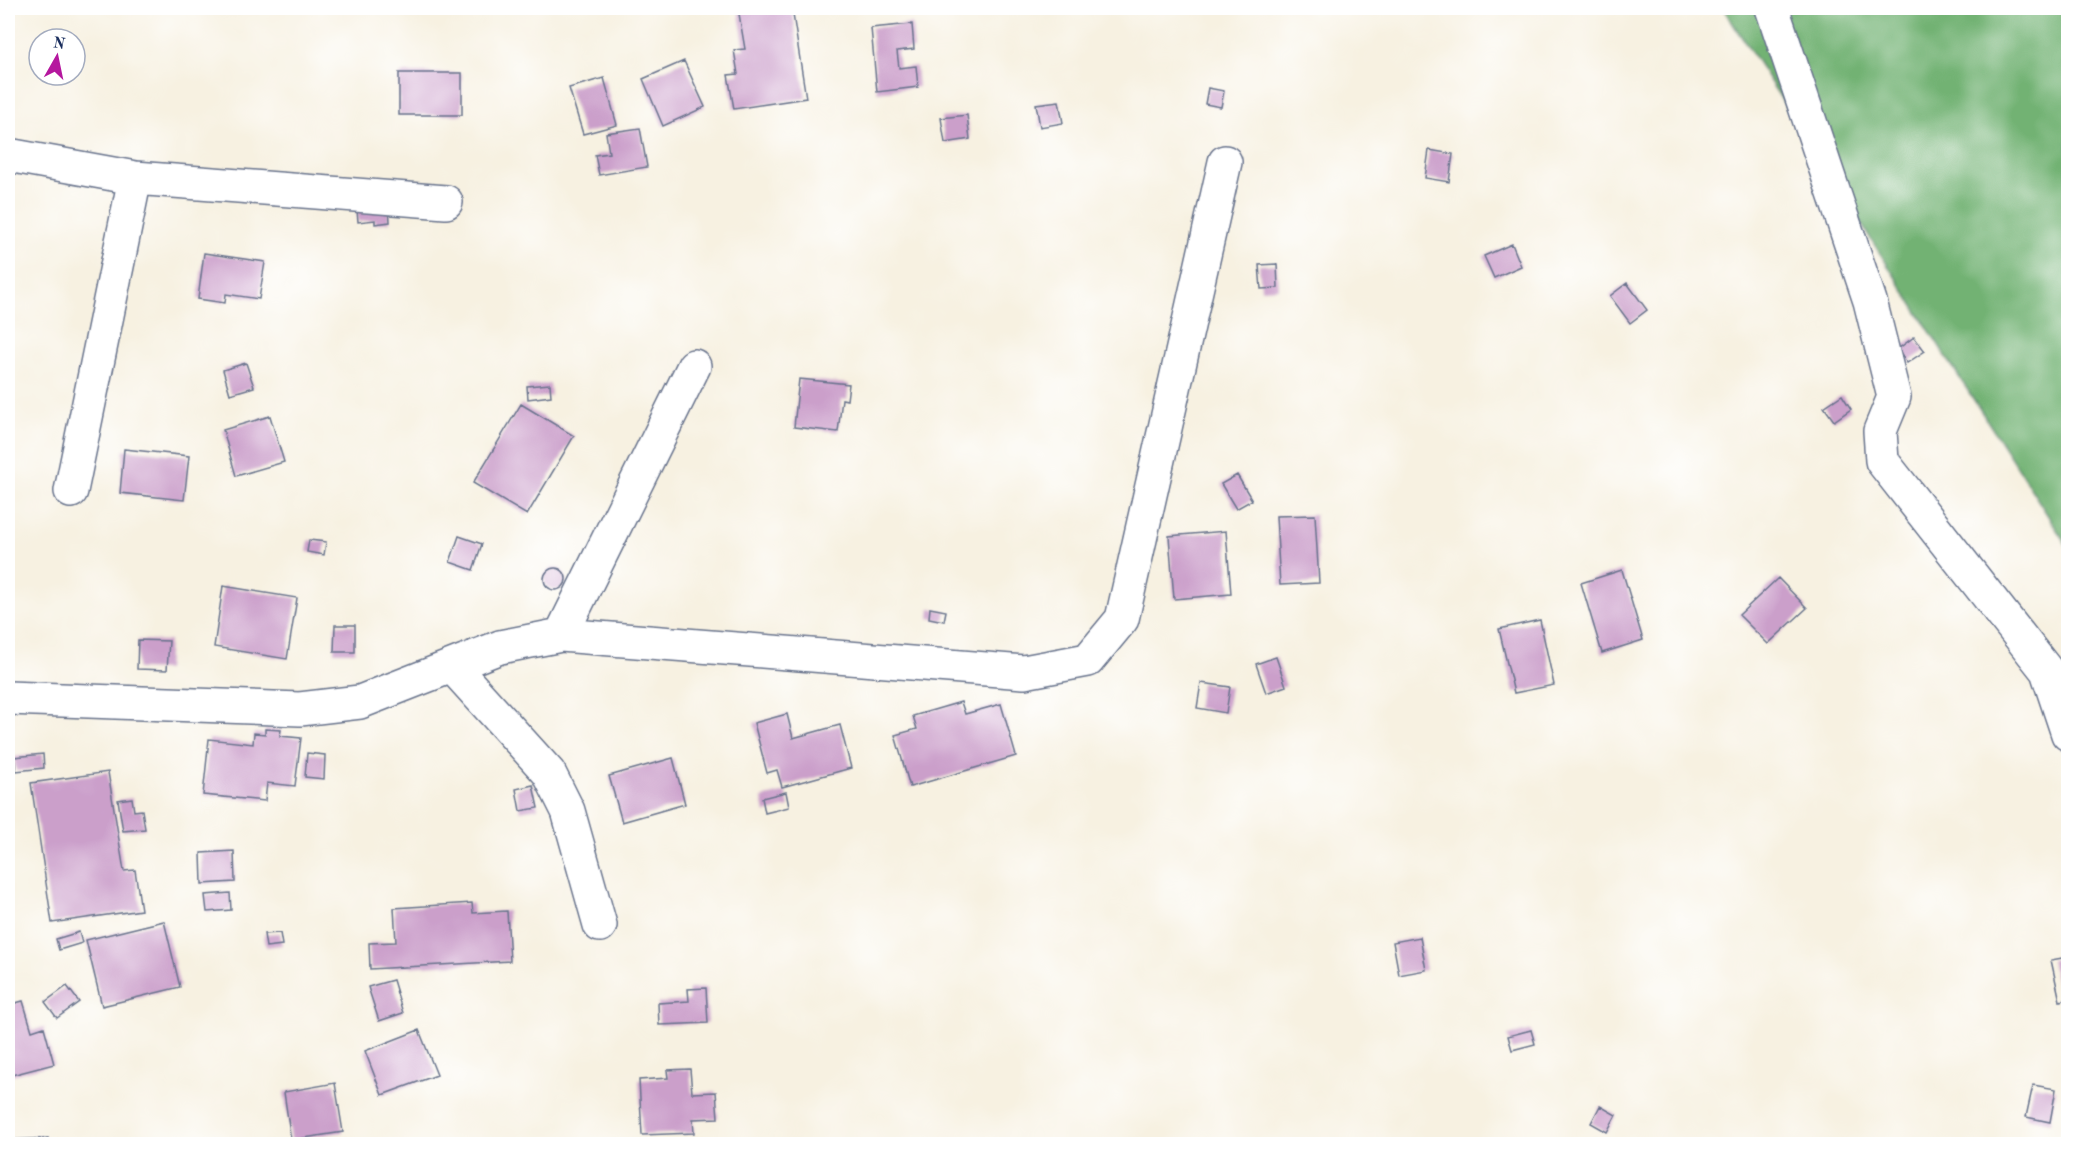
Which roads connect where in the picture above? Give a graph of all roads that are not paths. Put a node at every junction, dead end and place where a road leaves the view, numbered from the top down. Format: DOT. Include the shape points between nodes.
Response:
graph roads {
  1 [pos="1772,8"];
  2 [pos="8,155"];
  3 [pos="1225,162"];
  4 [pos="135,178"];
  5 [pos="446,202"];
  6 [pos="694,366"];
  7 [pos="71,491"];
  8 [pos="561,635"];
  9 [pos="452,666"];
  10 [pos="8,698"];
  11 [pos="2068,734"];
  12 [pos="600,925"];
  1 -- 11 [label="street" via="1869,301 1894,397 1880,431 1881,461 2047,671"];
  2 -- 4 [label="street"];
  3 -- 8 [label="street" via="1122,619 1088,660 1024,672"];
  4 -- 5 [label="street"];
  4 -- 7 [label="street"];
  6 -- 8 [label="street"];
  8 -- 9 [label="street" via="500,647"];
  9 -- 10 [label="street" via="360,702 300,709"];
  9 -- 12 [label="street" via="549,773 568,812"];
}
